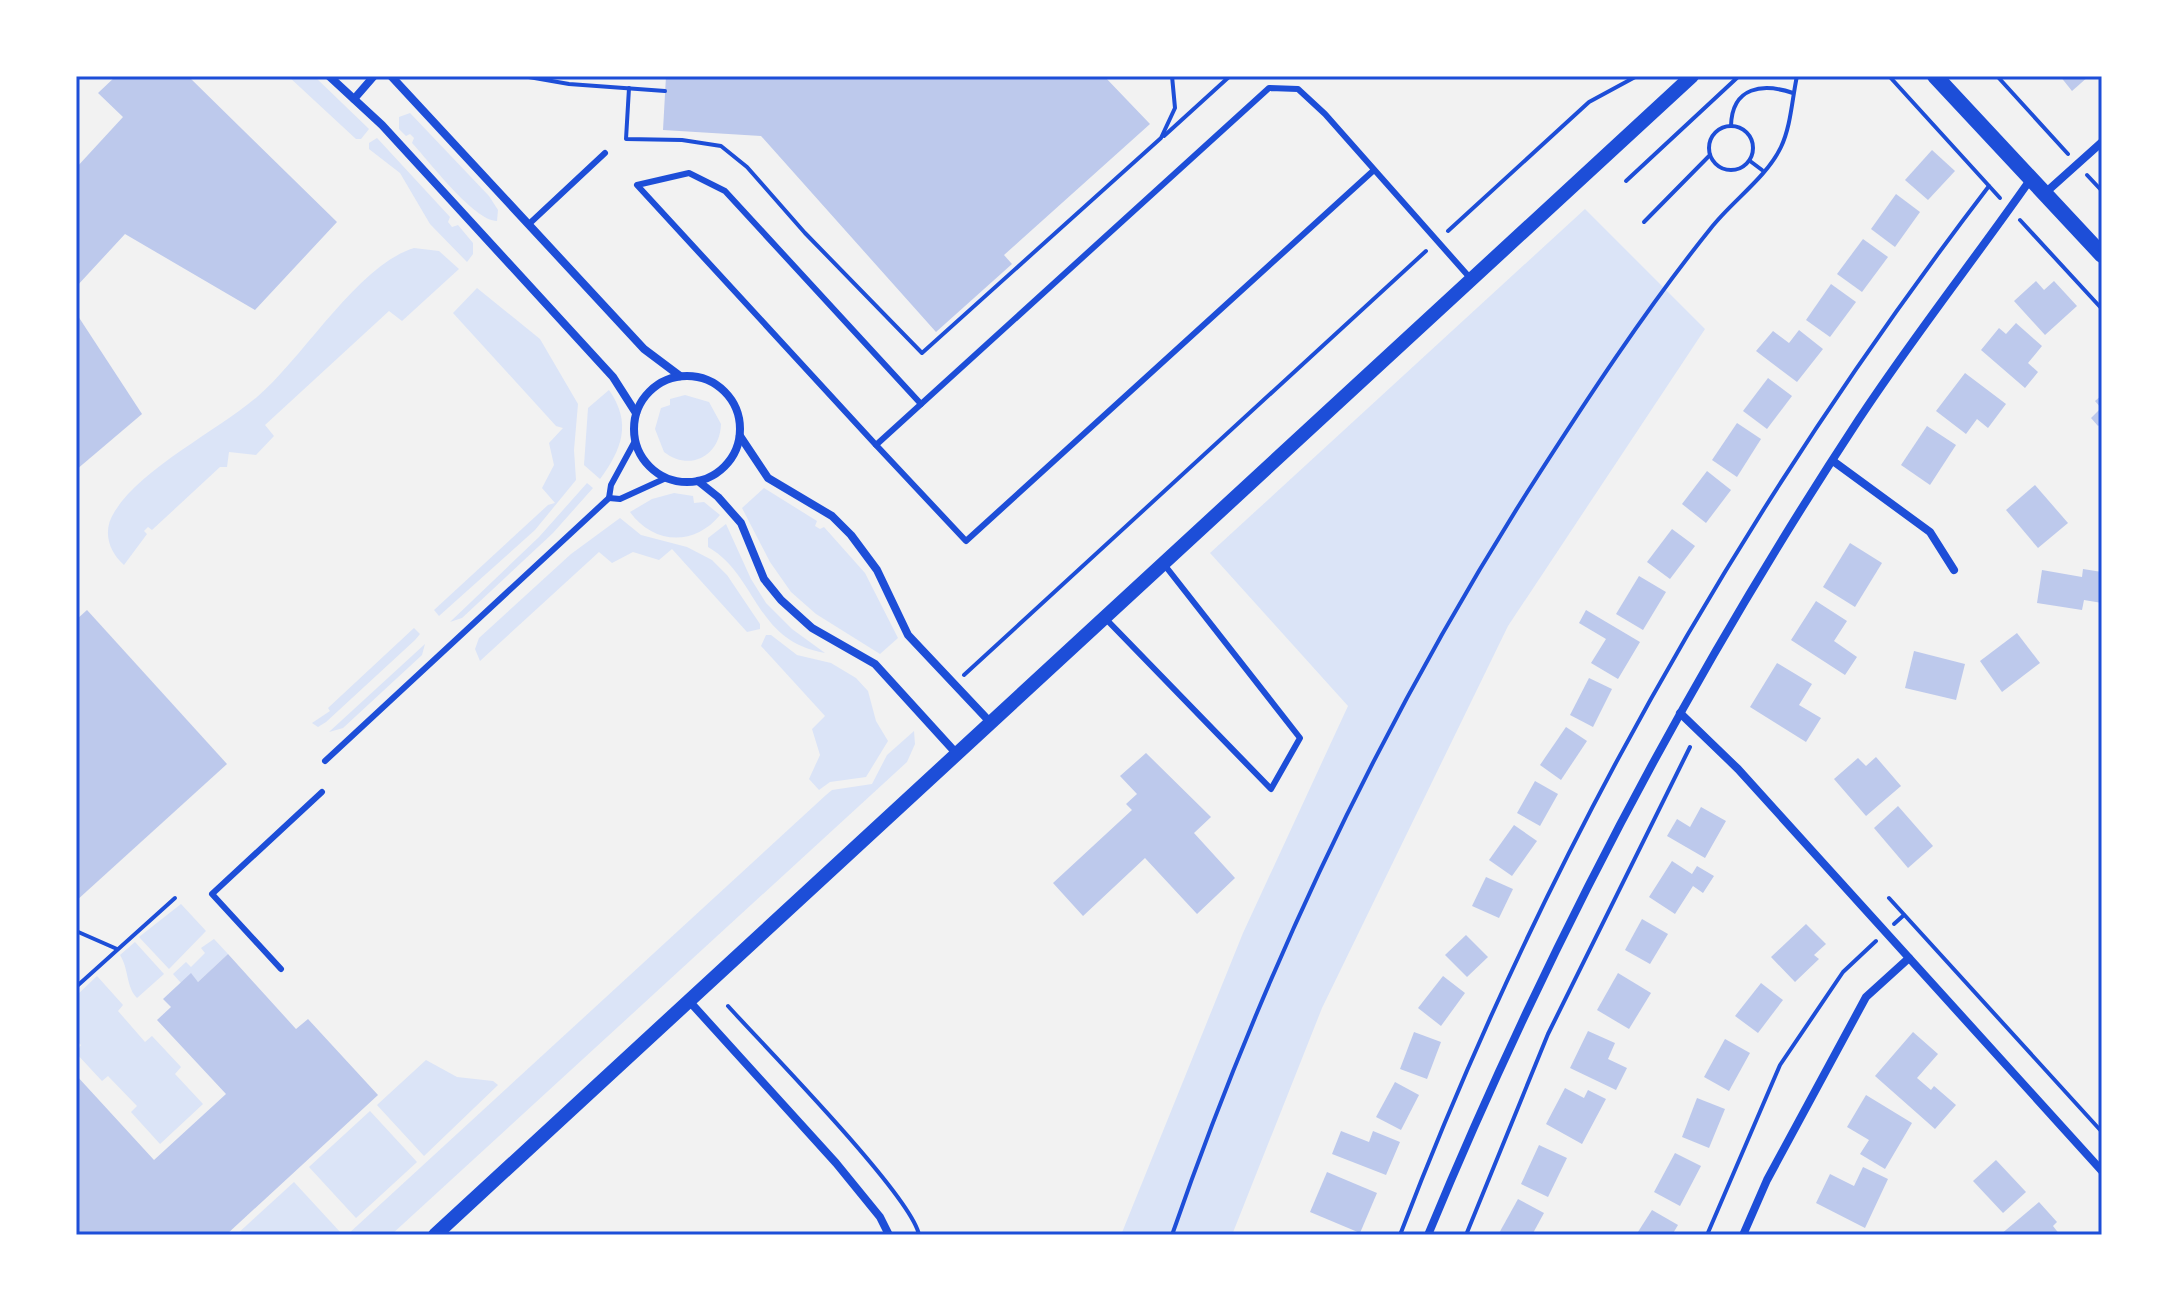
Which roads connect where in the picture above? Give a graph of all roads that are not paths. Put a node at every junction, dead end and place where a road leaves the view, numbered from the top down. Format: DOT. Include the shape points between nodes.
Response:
graph roads {
  1 [pos="329,76"];
  2 [pos="374,76"];
  3 [pos="391,76"];
  4 [pos="1692,76"];
  5 [pos="1935,76"];
  6 [pos="354,99"];
  7 [pos="2102,142"];
  8 [pos="605,153"];
  9 [pos="1374,170"];
  10 [pos="2030,180"];
  11 [pos="2044,194"];
  12 [pos="529,224"];
  13 [pos="2102,255"];
  14 [pos="1471,279"];
  15 [pos="680,376"];
  16 [pos="921,404"];
  17 [pos="636,413"];
  18 [pos="740,436"];
  19 [pos="635,441"];
  20 [pos="876,445"];
  21 [pos="1833,461"];
  22 [pos="666,478"];
  23 [pos="698,481"];
  24 [pos="609,498"];
  25 [pos="1163,563"];
  26 [pos="1954,570"];
  27 [pos="1104,617"];
  28 [pos="1680,713"];
  29 [pos="990,722"];
  30 [pos="956,753"];
  31 [pos="325,761"];
  32 [pos="322,792"];
  33 [pos="1909,958"];
  34 [pos="281,969"];
  35 [pos="690,1002"];
  36 [pos="2102,1171"];
  37 [pos="435,1235"];
  38 [pos="889,1235"];
  39 [pos="1428,1235"];
  40 [pos="1743,1235"];
  1 -- 6 [label="street"];
  2 -- 6 [label="street"];
  3 -- 12 [label="street"];
  4 -- 14 [label="street"];
  5 -- 10 [label="main road"];
  6 -- 17 [label="street" via="613,377"];
  7 -- 11 [label="street"];
  8 -- 12 [label="lane"];
  9 -- 14 [label="lane"];
  9 -- 16 [label="lane" via="1298,89 1269,88"];
  9 -- 20 [label="lane" via="966,541"];
  10 -- 11 [label="main road"];
  10 -- 21 [label="street"];
  11 -- 13 [label="main road"];
  12 -- 15 [label="street" via="644,349"];
  14 -- 25 [label="street"];
  15 -- 17 [label="street" via="652,388"];
  15 -- 18 [label="street" via="712,381 725,391 735,404"];
  16 -- 20 [label="lane"];
  16 -- 20 [label="lane" via="725,191 689,173 637,185"];
  17 -- 19 [label="street"];
  18 -- 23 [label="street" via="730,460"];
  18 -- 29 [label="street" via="768,478 832,516 851,535 877,570 908,635"];
  19 -- 22 [label="street" via="646,463"];
  19 -- 24 [label="lane"];
  21 -- 26 [label="street" via="1930,532"];
  21 -- 28 [label="street"];
  22 -- 23 [label="street"];
  22 -- 24 [label="lane" via="620,499"];
  23 -- 30 [label="street" via="741,523 764,579 781,600 812,628 875,664"];
  24 -- 31 [label="lane"];
  25 -- 27 [label="street"];
  25 -- 27 [label="lane" via="1300,738 1271,789"];
  27 -- 29 [label="street"];
  28 -- 33 [label="street" via="1738,769"];
  28 -- 39 [label="street" via="1597,863"];
  29 -- 30 [label="street"];
  30 -- 35 [label="street"];
  32 -- 34 [label="lane" via="212,894"];
  33 -- 36 [label="street"];
  33 -- 40 [label="street" via="1866,997"];
  35 -- 37 [label="street"];
  35 -- 38 [label="street" via="836,1163"];
}
